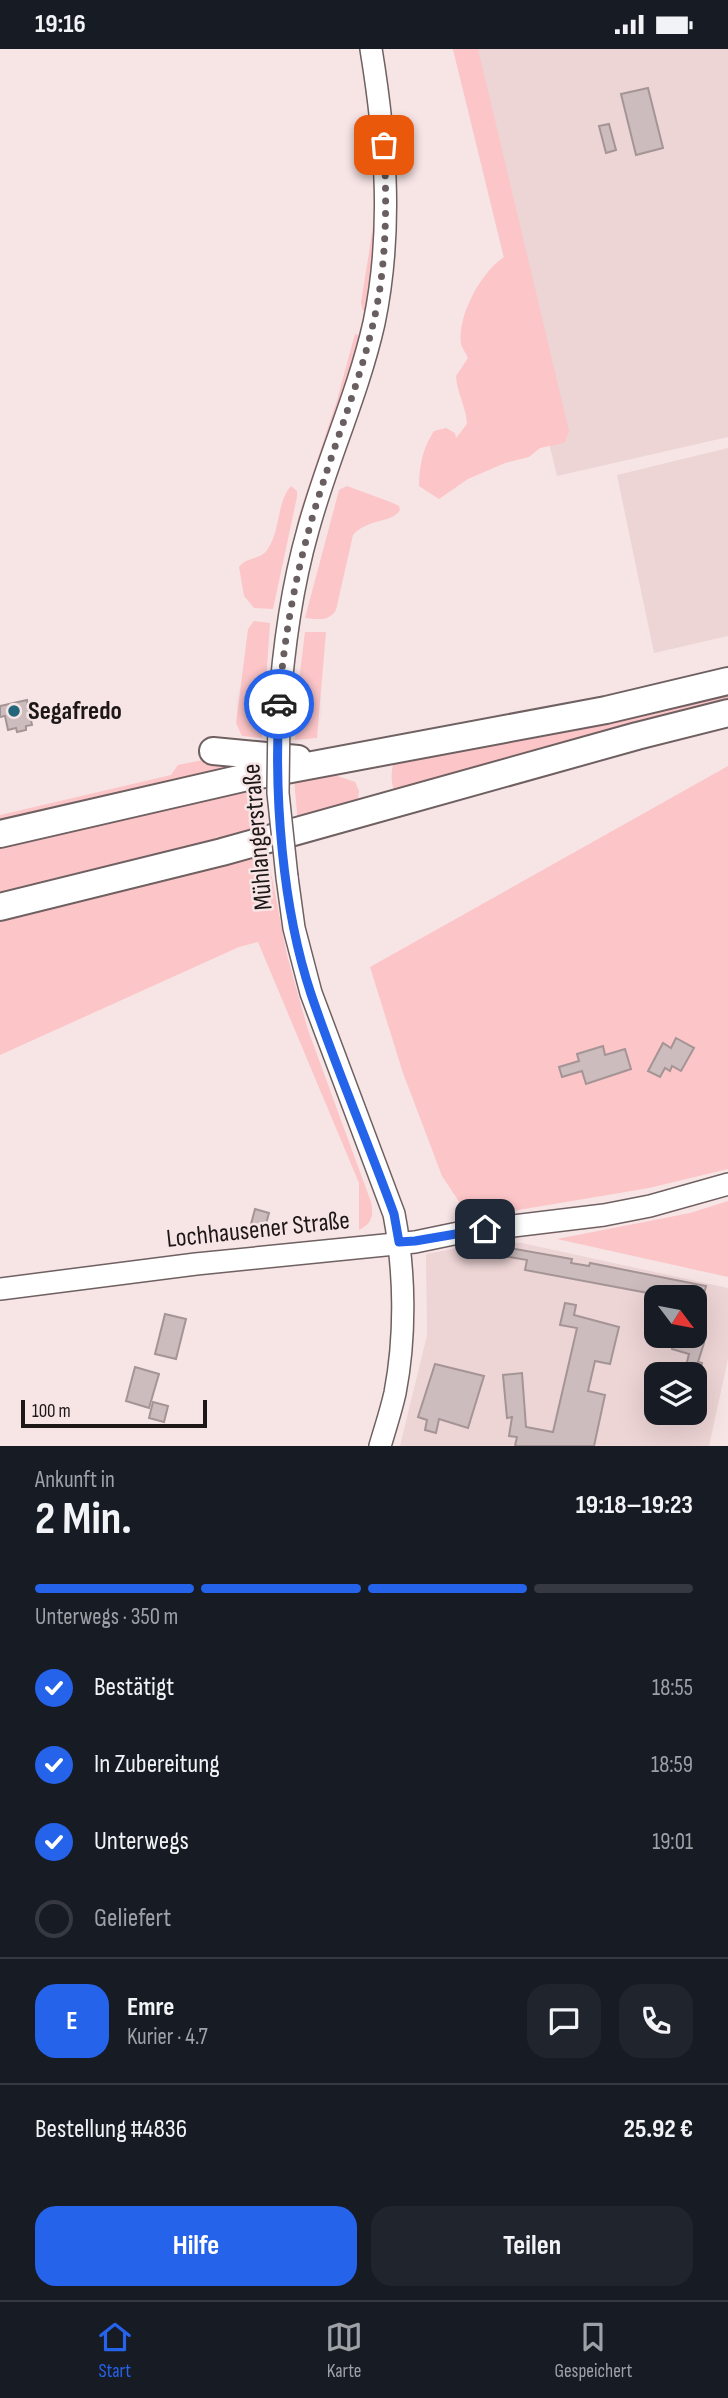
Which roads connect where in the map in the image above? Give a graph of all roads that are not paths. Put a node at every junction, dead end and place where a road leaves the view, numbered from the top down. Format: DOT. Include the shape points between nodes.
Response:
graph roads {
  1 [pos="371,49"];
  2 [pos="728,681"];
  3 [pos="728,713"];
  4 [pos="213,751"];
  5 [pos="328,762"];
  6 [pos="0,834"];
  7 [pos="0,907"];
  8 [pos="728,1184"];
  9 [pos="399,1242"];
  10 [pos="0,1289"];
  11 [pos="380,1446"];
  1 -- 9 [label="main road, Mühlangerstraße, bridge" via="385,163 379,288 360,376 305,544 283,653 278,793 294,928 311,993 394,1214"];
  2 -- 5 [label="highway" via="606,710"];
  3 -- 7 [label="highway" via="222,852"];
  4 -- 5 [label="highway"];
  5 -- 6 [label="highway"];
  8 -- 9 [label="main road, Lochhausener Straße" via="604,1215"];
  9 -- 10 [label="main road, Lochhausener Straße"];
  9 -- 11 [label="main road, Mühlangerstraße" via="400,1349 395,1394"];
}
